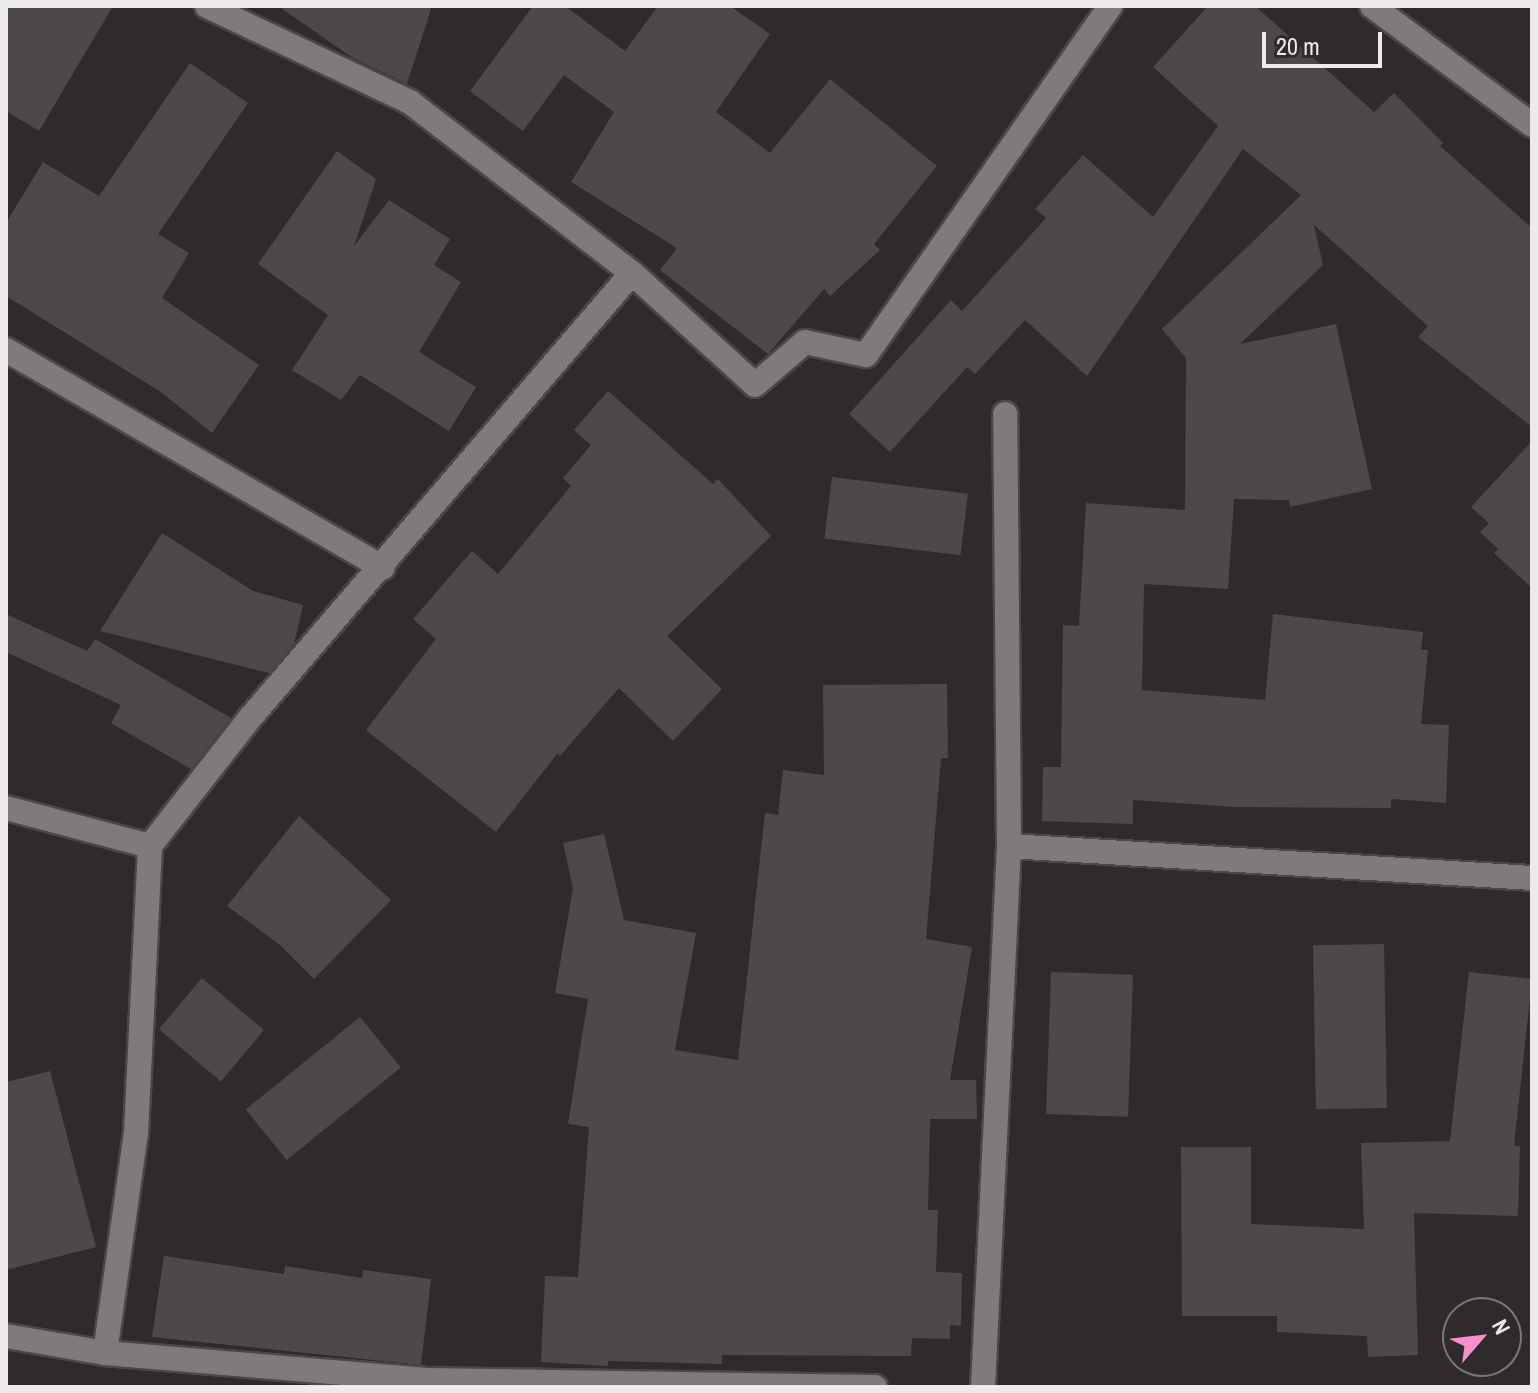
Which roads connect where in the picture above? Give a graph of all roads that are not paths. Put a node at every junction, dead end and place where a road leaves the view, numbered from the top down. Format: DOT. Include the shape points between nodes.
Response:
graph roads {
  1 [pos="207,6"];
  2 [pos="1110,6"];
  3 [pos="1372,6"];
  4 [pos="1532,125"];
  5 [pos="632,273"];
  6 [pos="6,350"];
  7 [pos="1005,414"];
  8 [pos="383,568"];
  9 [pos="6,808"];
  10 [pos="150,846"];
  11 [pos="1009,846"];
  12 [pos="1532,878"];
  13 [pos="6,1336"];
  14 [pos="105,1353"];
  15 [pos="875,1387"];
  16 [pos="983,1387"];
  1 -- 5 [label="street" via="410,102"];
  2 -- 5 [label="street" via="866,355 805,342 755,385"];
  3 -- 4 [label="street"];
  5 -- 8 [label="street"];
  6 -- 8 [label="street"];
  7 -- 11 [label="street"];
  8 -- 10 [label="street" via="250,718"];
  9 -- 10 [label="street"];
  10 -- 14 [label="street" via="136,1133"];
  11 -- 12 [label="street"];
  11 -- 16 [label="street"];
  13 -- 14 [label="street"];
  14 -- 15 [label="street" via="424,1380"];
}
